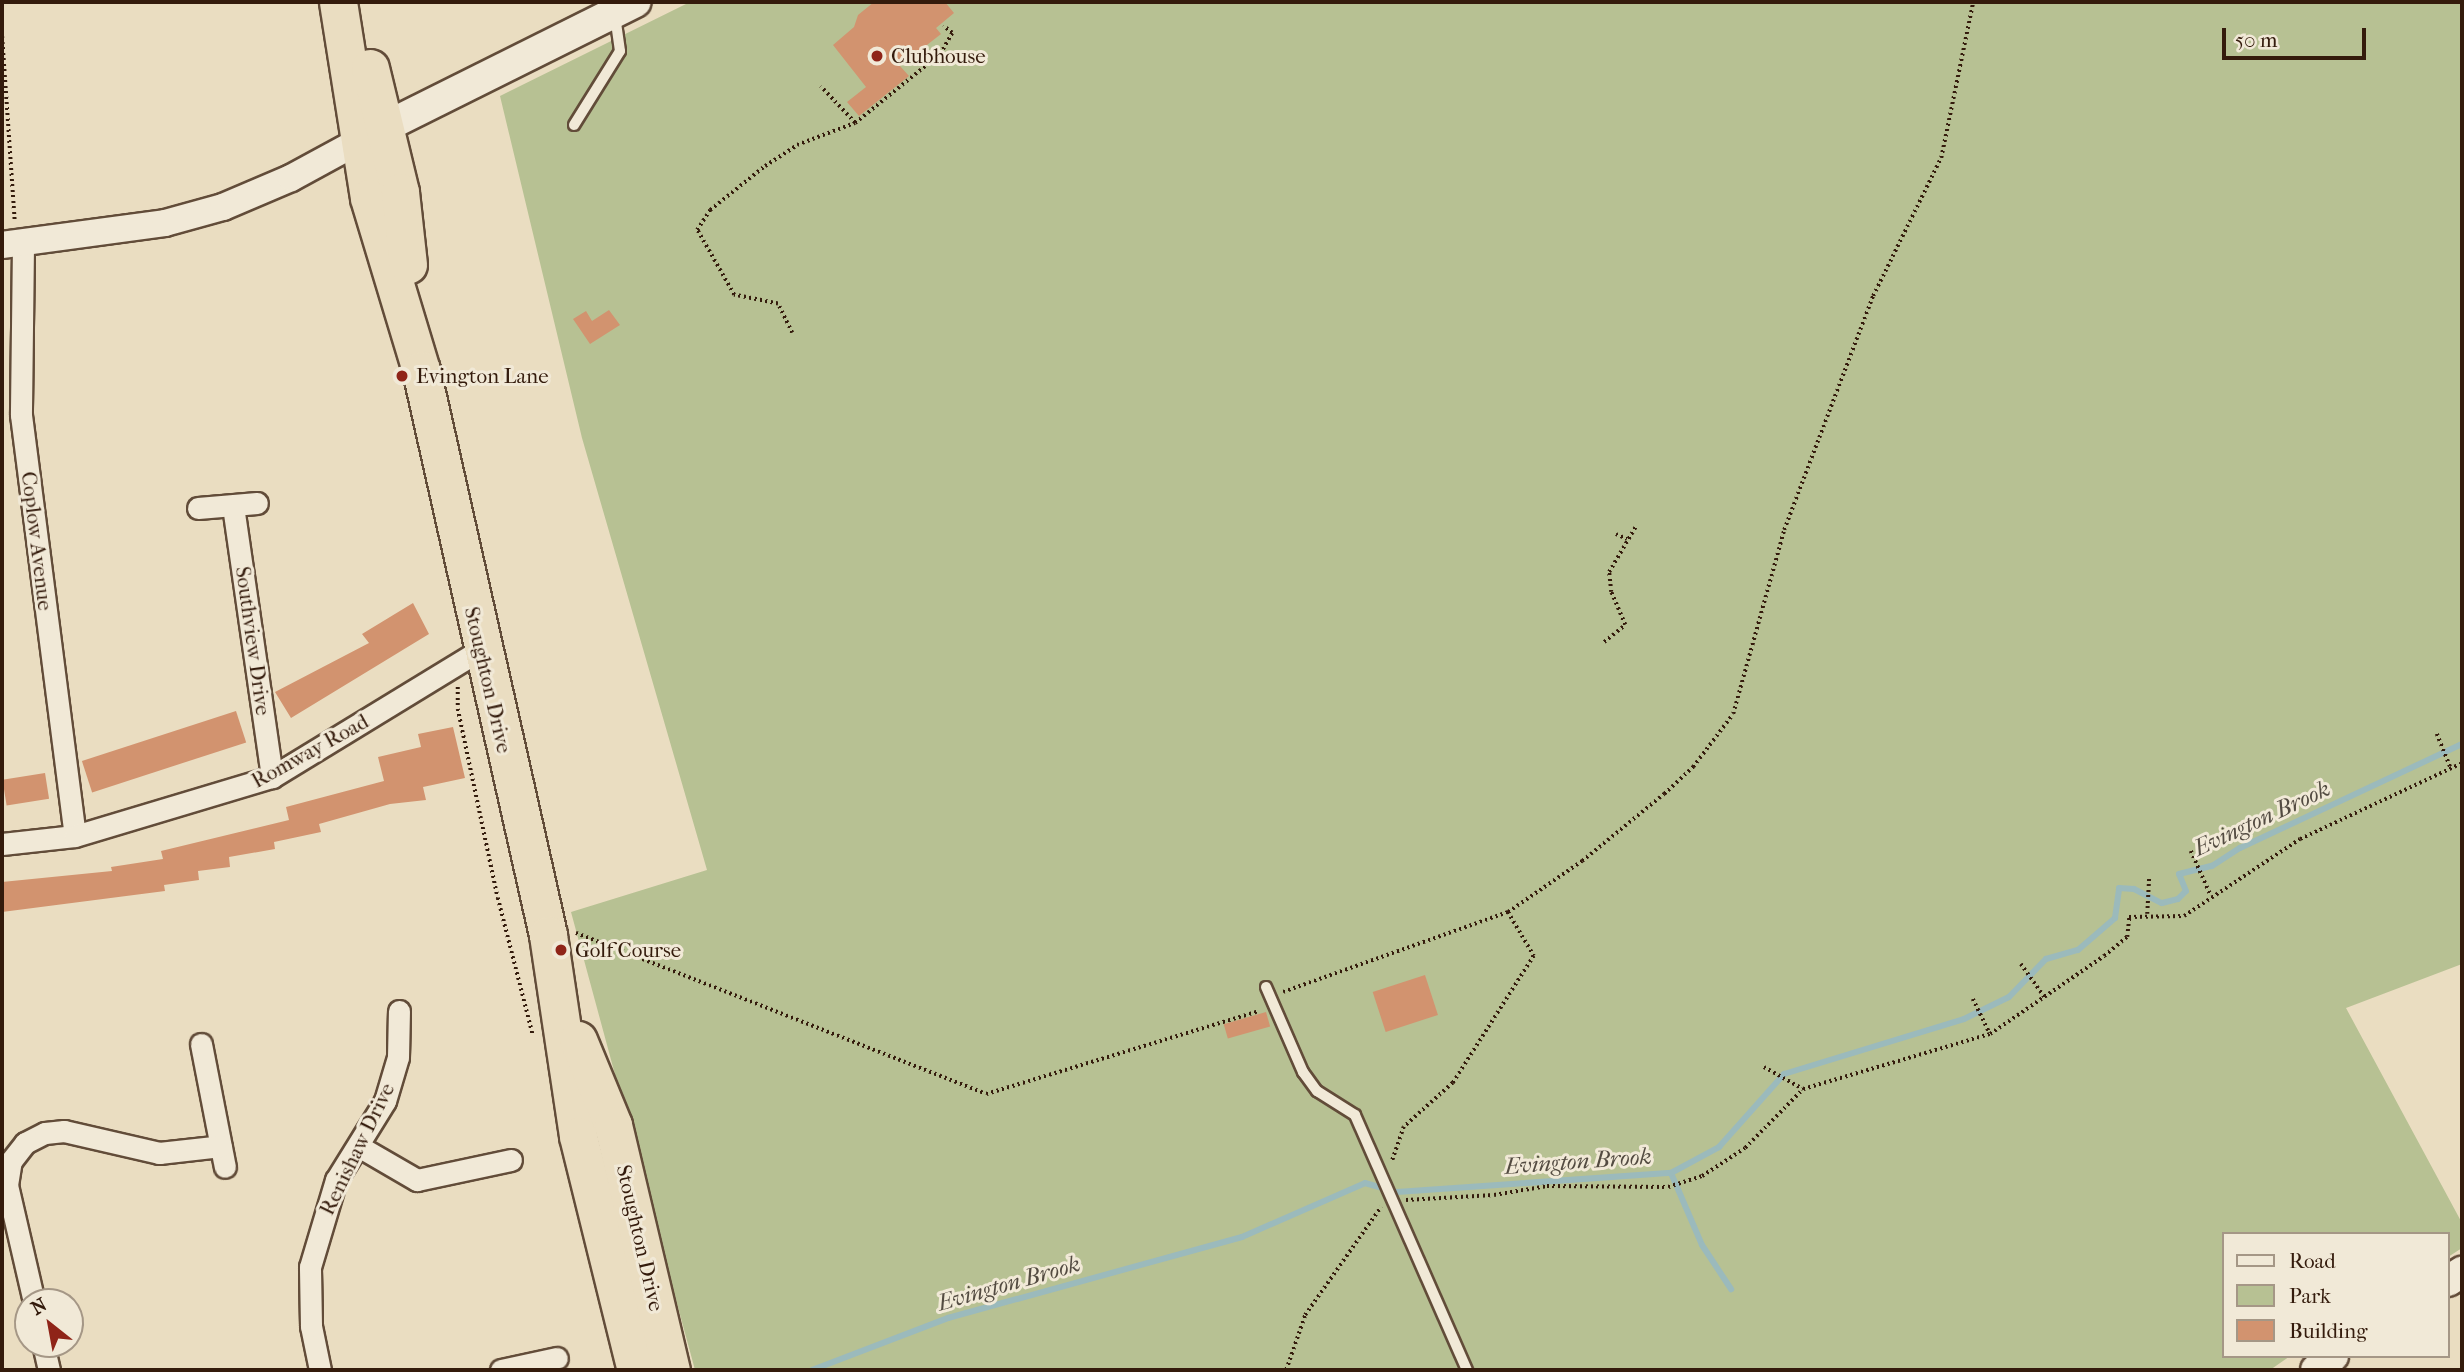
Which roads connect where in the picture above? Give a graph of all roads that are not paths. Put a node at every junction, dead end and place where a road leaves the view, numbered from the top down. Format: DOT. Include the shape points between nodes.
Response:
graph roads {
  1 [pos="338,2"];
  2 [pos="349,2"];
  3 [pos="626,7"];
  4 [pos="574,125"];
  5 [pos="373,134"];
  6 [pos="14,245"];
  7 [pos="257,503"];
  8 [pos="233,506"];
  9 [pos="198,508"];
  10 [pos="469,657"];
  11 [pos="272,776"];
  12 [pos="75,836"];
  13 [pos="2,844"];
  14 [pos="1266,987"];
  15 [pos="558,990"];
  16 [pos="399,1011"];
  17 [pos="201,1044"];
  18 [pos="360,1147"];
  19 [pos="511,1160"];
  20 [pos="31,1288"];
  21 [pos="557,1358"];
  22 [pos="2331,1358"];
  23 [pos="320,1370"];
  24 [pos="501,1370"];
  25 [pos="636,1370"];
  26 [pos="671,1370"];
  27 [pos="1467,1370"];
  28 [pos="2316,1370"];
  1 -- 5 [label="highway"];
  2 -- 5 [label="highway"];
  3 -- 4 [label="lane" via="621,51"];
  3 -- 5 [label="main road"];
  5 -- 6 [label="street" via="291,178 223,207 165,223"];
  5 -- 10 [label="highway, Stoughton Drive" via="400,192 421,370"];
  6 -- 12 [label="street, Coplow Avenue" via="21,415"];
  7 -- 8 [label="street"];
  8 -- 9 [label="street"];
  8 -- 11 [label="street, Southview Drive"];
  10 -- 11 [label="street, Romway Road"];
  10 -- 15 [label="highway, Stoughton Drive" via="544,920"];
  11 -- 12 [label="street, Romway Road"];
  12 -- 13 [label="street, Romway Road"];
  14 -- 27 [label="lane" via="1303,1072 1317,1091 1355,1115"];
  15 -- 25 [label="highway, Stoughton Drive" via="578,1136"];
  15 -- 26 [label="highway, Stoughton Drive" via="613,1125"];
  16 -- 18 [label="street, Renishaw Drive" via="398,1057 385,1101"];
  17 -- 20 [label="street" via="223,1156 159,1153 64,1131 45,1133 25,1143 11,1161 7,1185"];
  18 -- 19 [label="street" via="417,1180"];
  18 -- 23 [label="street, Renishaw Drive" via="336,1181 310,1267 311,1326"];
  21 -- 24 [label="street"];
  22 -- 28 [label="main road"];
}
